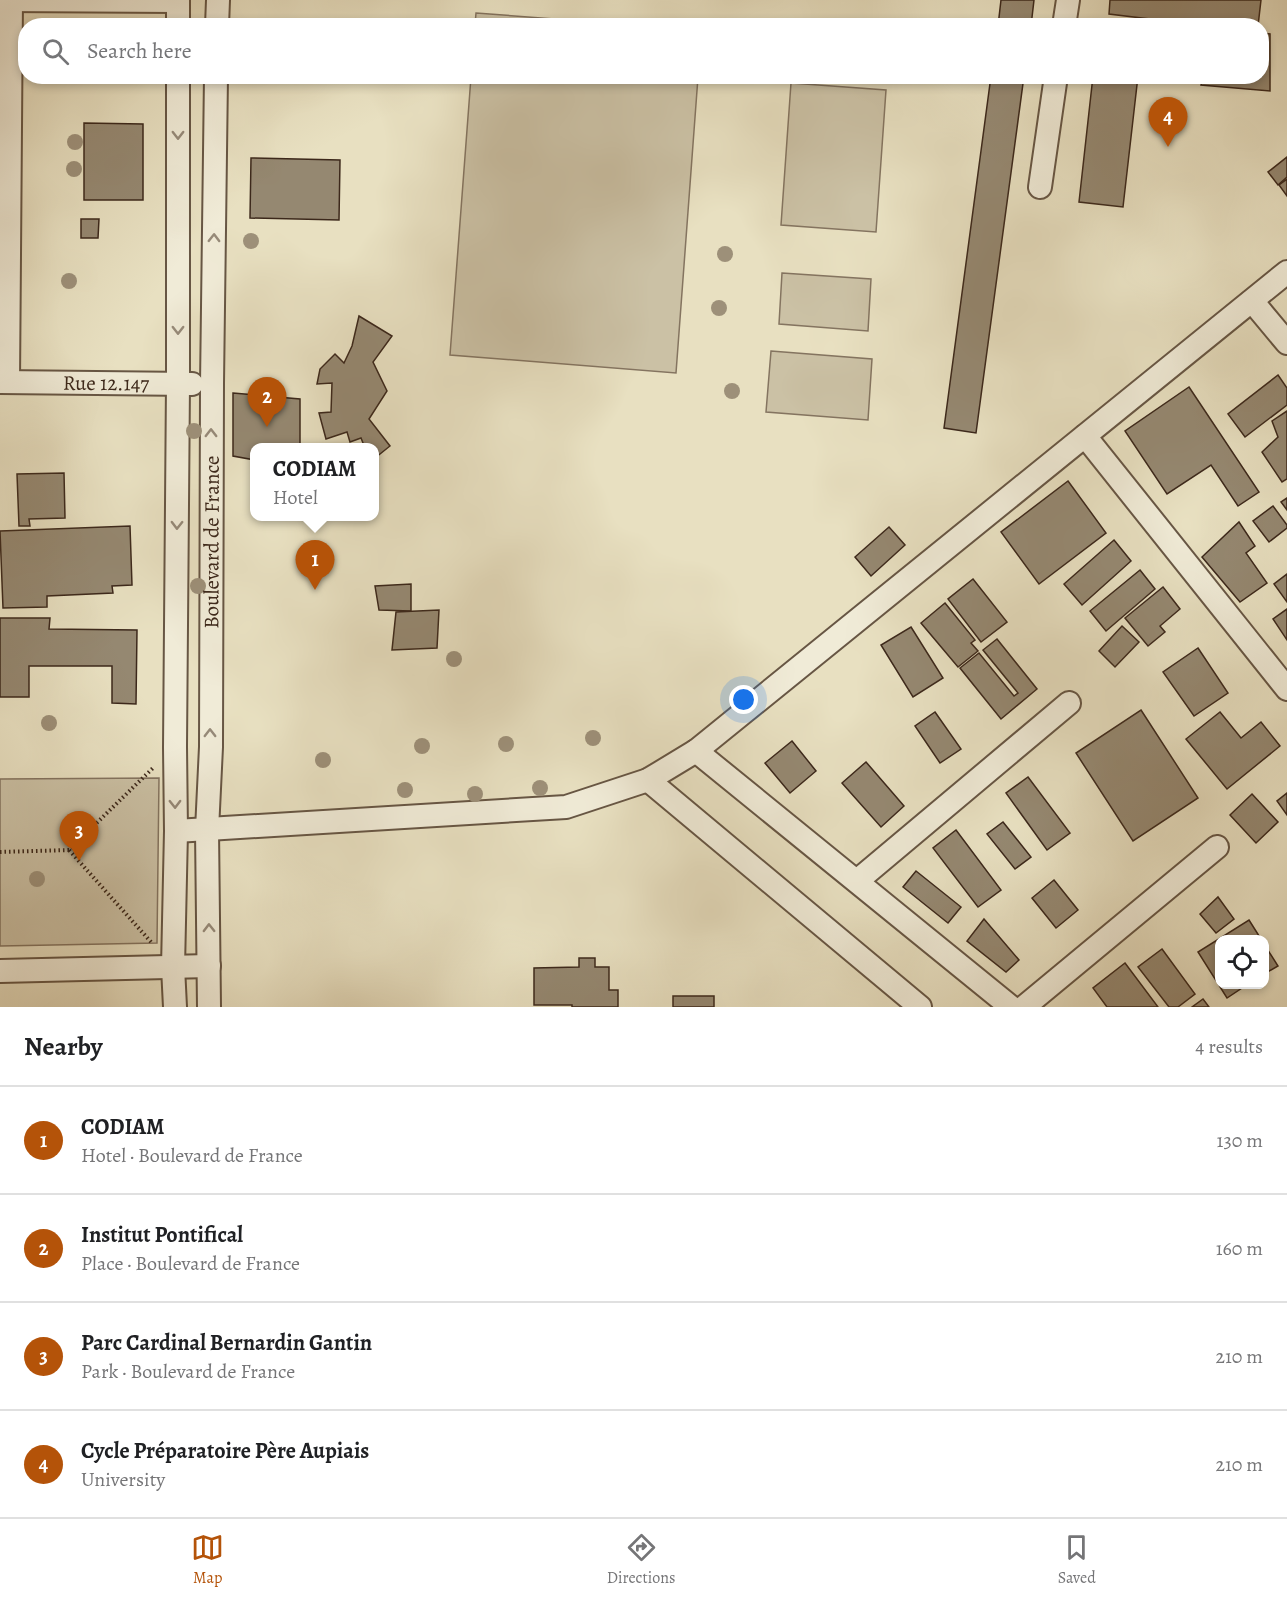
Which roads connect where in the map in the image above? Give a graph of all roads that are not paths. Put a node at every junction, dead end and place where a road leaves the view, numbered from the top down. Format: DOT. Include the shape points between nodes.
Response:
graph roads {
  1 [pos="0,0"];
  2 [pos="11,0"];
  3 [pos="218,0"];
  4 [pos="1068,0"];
  5 [pos="178,1"];
  6 [pos="178,18"];
  7 [pos="217,18"];
  8 [pos="1065,18"];
  9 [pos="178,84"];
  10 [pos="216,84"];
  11 [pos="1055,84"];
  12 [pos="1040,187"];
  13 [pos="1287,272"];
  14 [pos="1252,301"];
  15 [pos="1287,343"];
  16 [pos="4,382"];
  17 [pos="178,383"];
  18 [pos="212,384"];
  19 [pos="1085,436"];
  20 [pos="1287,689"];
  21 [pos="1069,703"];
  22 [pos="696,751"];
  23 [pos="648,780"];
  24 [pos="207,830"];
  25 [pos="176,831"];
  26 [pos="1217,848"];
  27 [pos="857,881"];
  28 [pos="209,966"];
  29 [pos="173,967"];
  30 [pos="0,971"];
  31 [pos="175,1007"];
  32 [pos="208,1007"];
  33 [pos="920,1007"];
  34 [pos="1011,1007"];
  35 [pos="1024,1007"];
  1 -- 2 [label="street"];
  2 -- 5 [label="street"];
  2 -- 16 [label="street"];
  3 -- 7 [label="street"];
  4 -- 8 [label="street"];
  5 -- 6 [label="street"];
  9 -- 17 [label="street, Boulevard de France, one-way"];
  18 -- 10 [label="street, Boulevard de France, one-way"];
  11 -- 12 [label="street"];
  13 -- 14 [label="street"];
  14 -- 15 [label="street"];
  14 -- 19 [label="street"];
  16 -- 17 [label="street, Rue 12.147"];
  17 -- 18 [label="street, Rue 12.147"];
  17 -- 25 [label="street, Boulevard de France, one-way"];
  24 -- 18 [label="street, Boulevard de France, one-way"];
  19 -- 20 [label="street"];
  19 -- 22 [label="street"];
  21 -- 27 [label="street"];
  22 -- 23 [label="street"];
  22 -- 27 [label="street"];
  23 -- 24 [label="street" via="566,807"];
  23 -- 33 [label="street"];
  24 -- 25 [label="street"];
  28 -- 24 [label="street, Boulevard de France, one-way"];
  25 -- 29 [label="street, Boulevard de France"];
  26 -- 35 [label="street"];
  27 -- 34 [label="street"];
  28 -- 29 [label="street"];
  28 -- 32 [label="street, Boulevard de France"];
  29 -- 30 [label="street"];
  29 -- 31 [label="street, Boulevard de France"];
}
